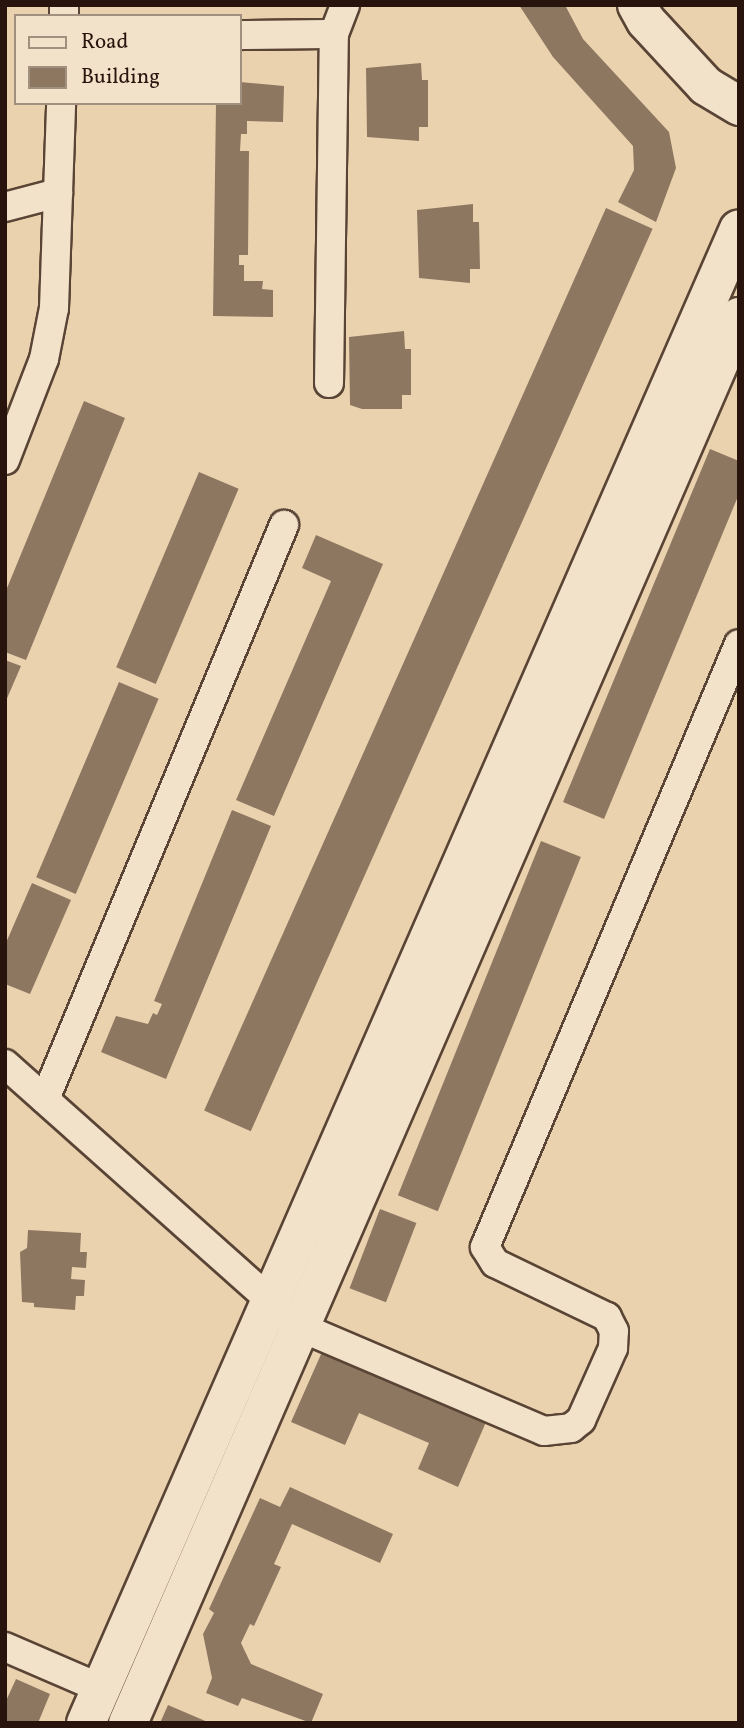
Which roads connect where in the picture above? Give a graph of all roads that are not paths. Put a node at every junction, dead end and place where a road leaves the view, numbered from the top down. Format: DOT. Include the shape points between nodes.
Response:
graph roads {
  1 [pos="345,5"];
  2 [pos="638,5"];
  3 [pos="334,34"];
  4 [pos="242,35"];
  5 [pos="61,105"];
  6 [pos="739,106"];
  7 [pos="58,193"];
  8 [pos="5,207"];
  9 [pos="739,229"];
  10 [pos="739,317"];
  11 [pos="329,383"];
  12 [pos="5,460"];
  13 [pos="284,525"];
  14 [pos="739,644"];
  15 [pos="5,1064"];
  16 [pos="45,1099"];
  17 [pos="286,1314"];
  18 [pos="5,1647"];
  19 [pos="100,1688"];
  20 [pos="86,1723"];
  21 [pos="128,1723"];
  1 -- 3 [label="street"];
  2 -- 6 [label="main road" via="646,22 706,86"];
  3 -- 4 [label="street"];
  3 -- 11 [label="street"];
  5 -- 7 [label="street"];
  7 -- 8 [label="street"];
  7 -- 12 [label="street" via="54,307 44,359"];
  9 -- 17 [label="main road"];
  10 -- 17 [label="main road"];
  13 -- 16 [label="street"];
  14 -- 17 [label="street" via="485,1247 495,1263 607,1317 614,1331 613,1348 581,1420 571,1428 544,1431"];
  15 -- 16 [label="street"];
  16 -- 17 [label="street"];
  17 -- 19 [label="main road"];
  17 -- 21 [label="main road"];
  18 -- 19 [label="street"];
  19 -- 20 [label="main road"];
}
